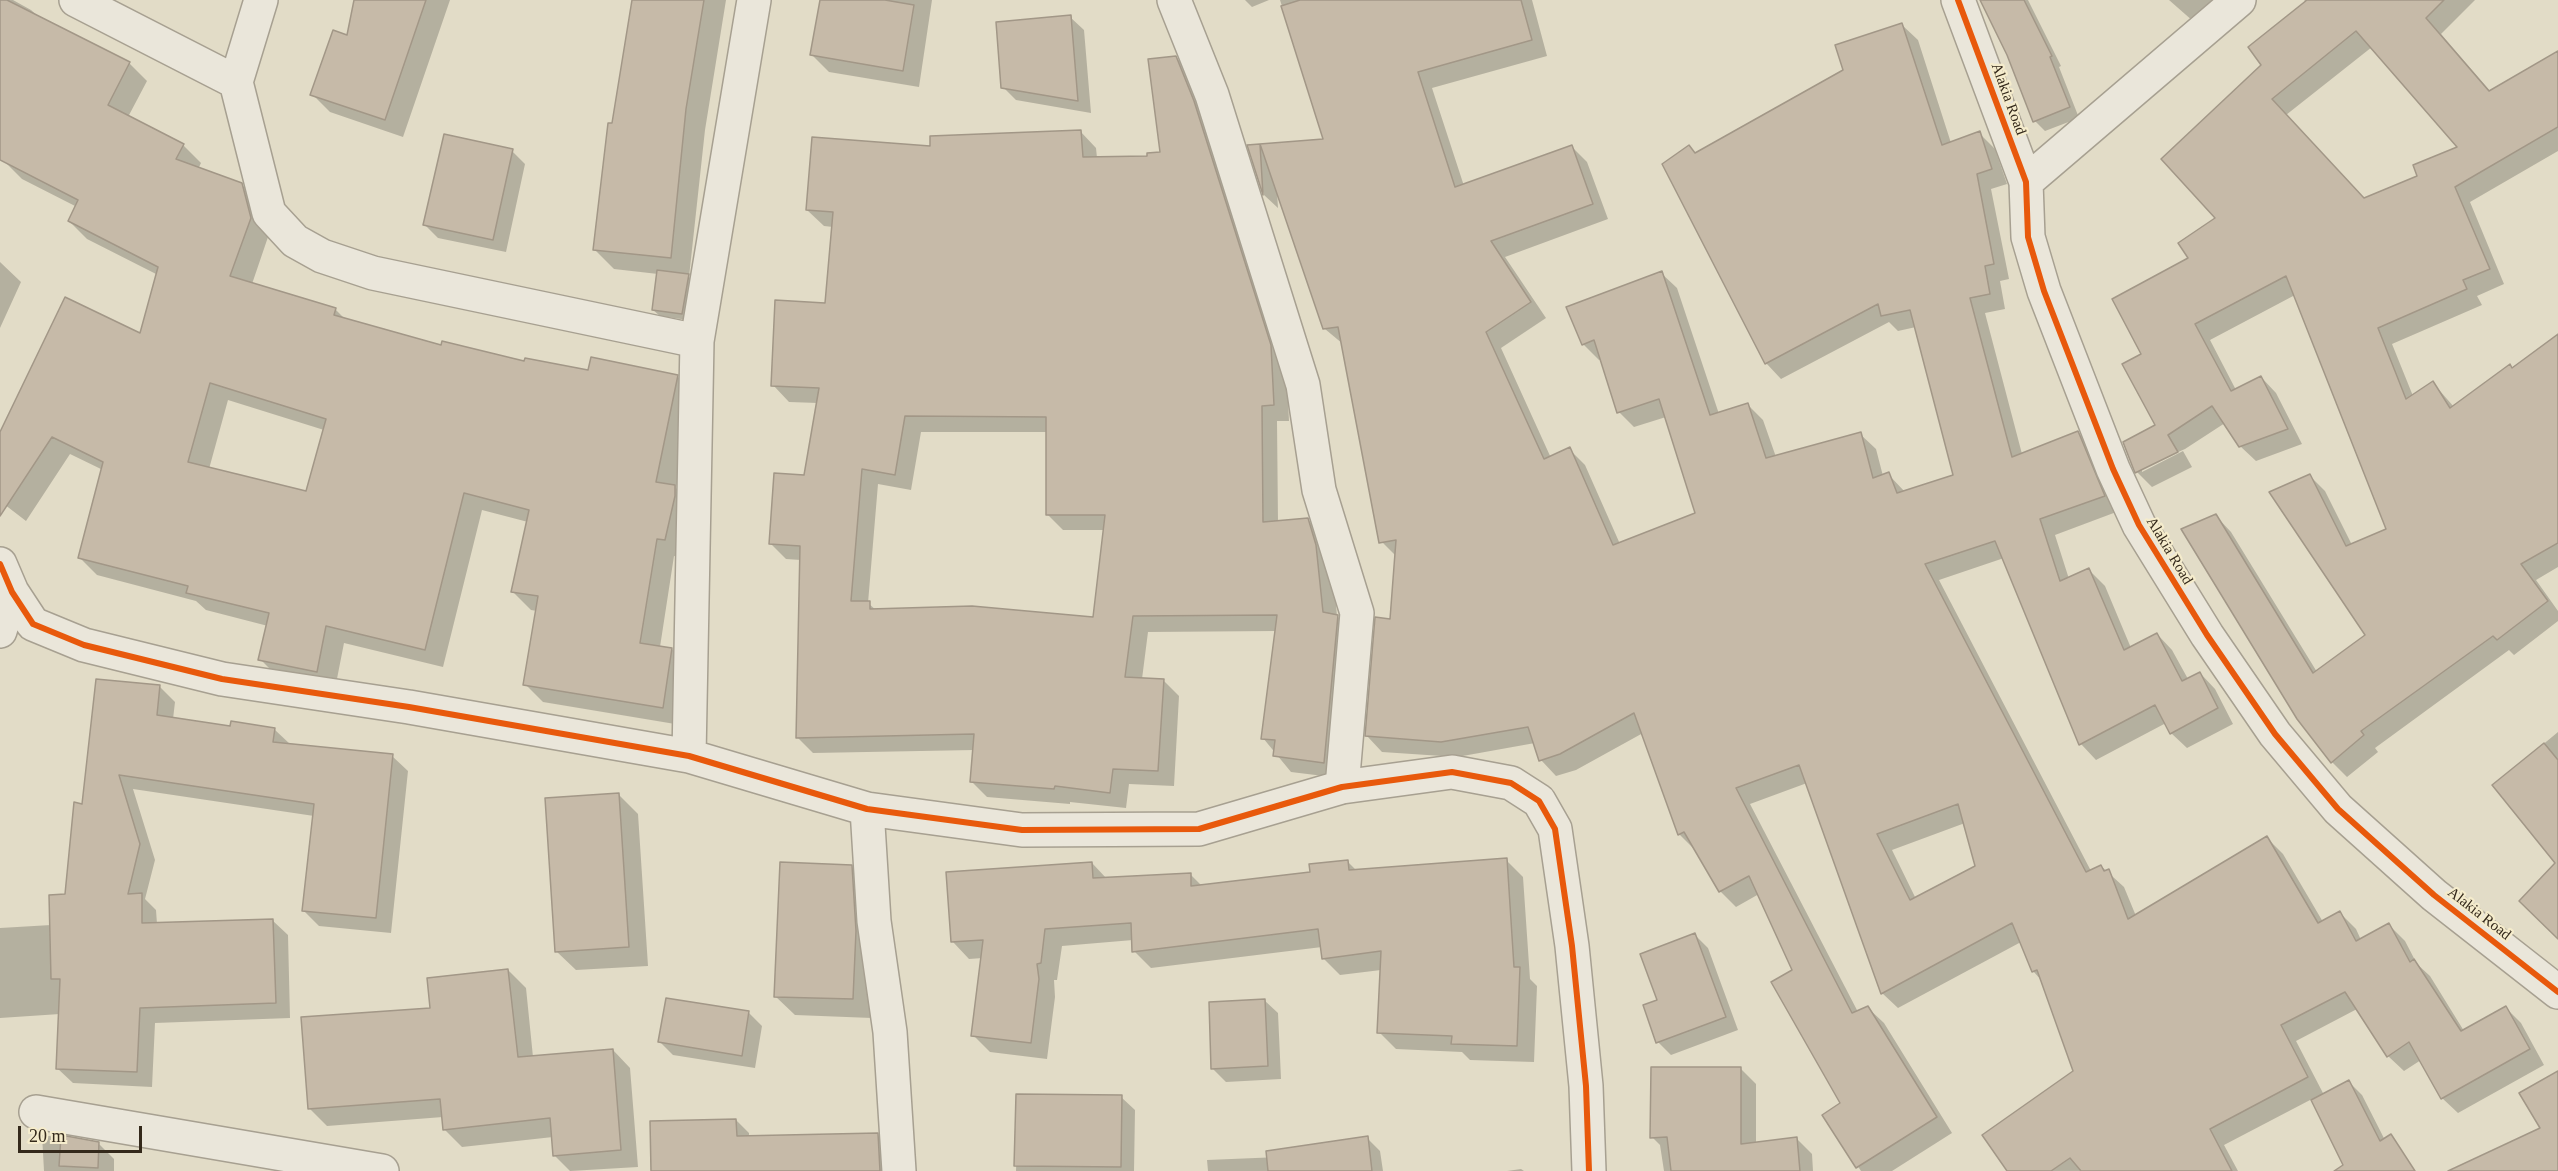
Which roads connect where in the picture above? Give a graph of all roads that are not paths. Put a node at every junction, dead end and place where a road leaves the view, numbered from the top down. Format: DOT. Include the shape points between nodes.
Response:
graph roads {
  1 [pos="76,0"];
  2 [pos="261,0"];
  3 [pos="754,0"];
  4 [pos="1174,0"];
  5 [pos="1958,0"];
  6 [pos="2239,0"];
  7 [pos="236,82"];
  8 [pos="2026,182"];
  9 [pos="697,341"];
  10 [pos="6,578"];
  11 [pos="0,631"];
  12 [pos="689,756"];
  13 [pos="1342,787"];
  14 [pos="867,809"];
  15 [pos="2558,992"];
  16 [pos="36,1112"];
  17 [pos="381,1171"];
  18 [pos="899,1171"];
  19 [pos="1590,1171"];
  1 -- 7 [label="street"];
  2 -- 7 [label="street"];
  3 -- 9 [label="street"];
  4 -- 13 [label="street" via="1212,95 1300,375 1319,490 1357,613"];
  5 -- 8 [label="street, Alakia Road"];
  6 -- 8 [label="street"];
  7 -- 9 [label="street" via="269,213 295,241 322,256 373,273"];
  8 -- 15 [label="street, Alakia Road" via="2028,237 2062,345 2139,525 2206,635 2275,735 2338,809 2434,895"];
  9 -- 12 [label="street"];
  10 -- 11 [label="street"];
  10 -- 12 [label="street" via="33,624 84,645 222,679"];
  12 -- 14 [label="street"];
  13 -- 14 [label="street" via="1199,829 1022,830"];
  13 -- 19 [label="street" via="1452,772 1510,783 1539,801 1555,829 1572,946"];
  14 -- 18 [label="street" via="874,921 890,1032"];
  16 -- 17 [label="street"];
}
